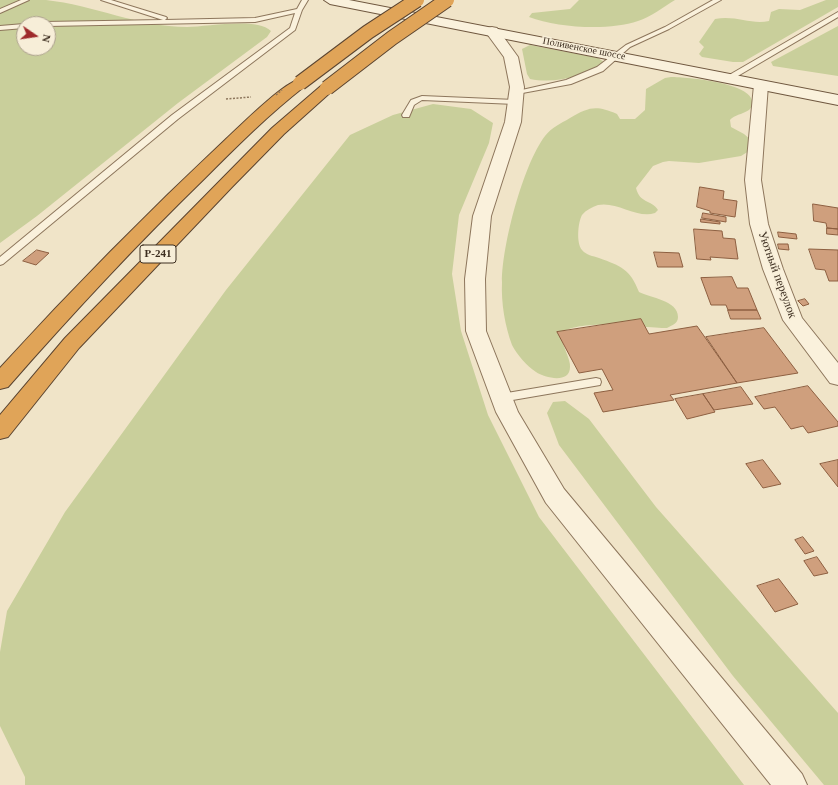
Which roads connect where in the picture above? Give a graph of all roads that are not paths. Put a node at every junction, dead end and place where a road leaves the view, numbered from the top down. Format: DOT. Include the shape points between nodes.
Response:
graph roads {
  1 [pos="26,0"];
  2 [pos="104,0"];
  3 [pos="305,0"];
  4 [pos="330,0"];
  5 [pos="417,0"];
  6 [pos="447,0"];
  7 [pos="718,0"];
  8 [pos="299,10"];
  9 [pos="0,11"];
  10 [pos="838,14"];
  11 [pos="174,21"];
  12 [pos="56,24"];
  13 [pos="16,27"];
  14 [pos="0,28"];
  15 [pos="492,31"];
  16 [pos="617,56"];
  17 [pos="728,78"];
  18 [pos="761,85"];
  19 [pos="516,97"];
  20 [pos="838,100"];
  21 [pos="406,115"];
  22 [pos="0,262"];
  23 [pos="838,378"];
  24 [pos="0,382"];
  25 [pos="596,382"];
  26 [pos="501,398"];
  27 [pos="0,431"];
  28 [pos="791,785"];
  1 -- 9 [label="lane"];
  2 -- 11 [label="lane"];
  3 -- 8 [label="lane"];
  4 -- 15 [label="street, Поливенское шоссе"];
  5 -- 24 [label="highway, Р-241, bridge" via="368,32 246,128 154,216 49,326"];
  6 -- 27 [label="highway, Р-241, bridge" via="326,88 278,131 72,343"];
  7 -- 16 [label="lane" via="628,46"];
  8 -- 11 [label="lane" via="255,20"];
  8 -- 22 [label="lane" via="293,28 175,117"];
  10 -- 17 [label="lane"];
  11 -- 12 [label="lane"];
  13 -- 14 [label="lane"];
  15 -- 16 [label="street, Поливенское шоссе"];
  15 -- 19 [label="street" via="511,57"];
  16 -- 17 [label="street, Поливенское шоссе"];
  16 -- 19 [label="lane" via="600,69 582,77"];
  17 -- 18 [label="street, Поливенское шоссе"];
  18 -- 20 [label="street, Поливенское шоссе"];
  18 -- 23 [label="street, Уютный переулок" via="754,180 760,224 773,269 793,320"];
  19 -- 21 [label="lane" via="422,98 410,104"];
  19 -- 26 [label="street" via="513,122 482,216 475,279 476,331"];
  25 -- 26 [label="lane"];
  26 -- 28 [label="street" via="514,426 555,496"];
}
